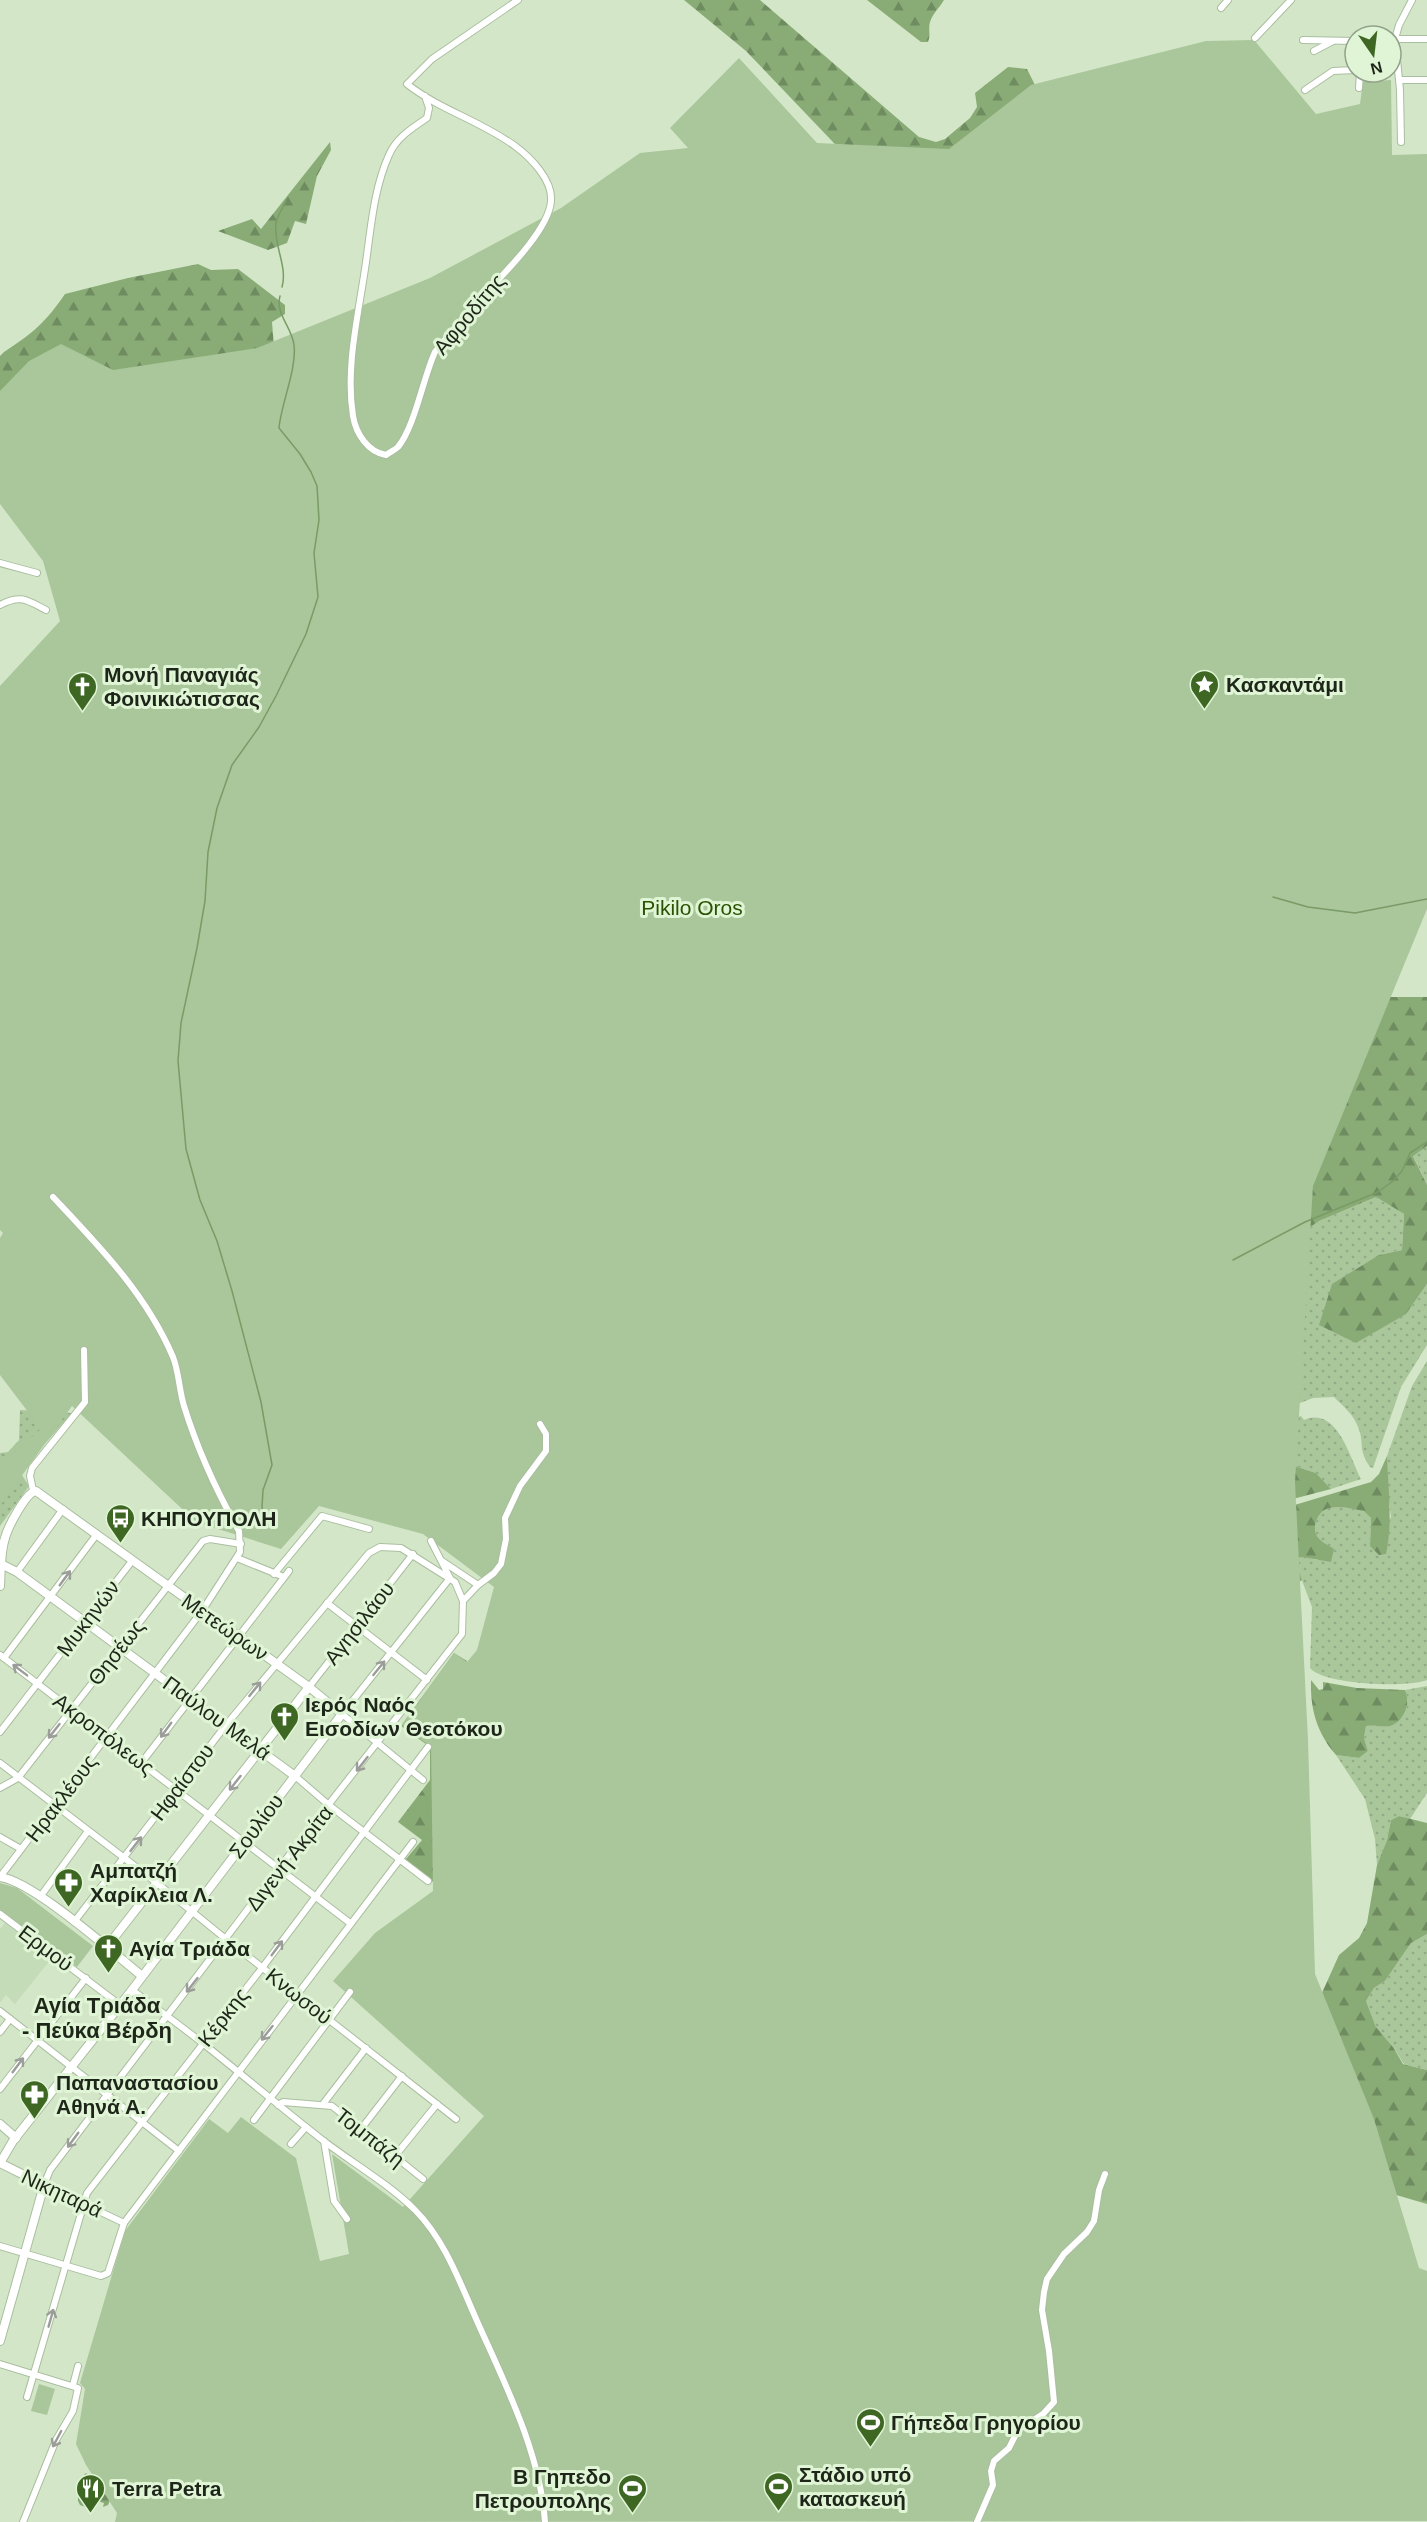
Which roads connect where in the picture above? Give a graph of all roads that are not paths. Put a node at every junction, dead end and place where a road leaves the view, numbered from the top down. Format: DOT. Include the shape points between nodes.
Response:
graph roads {
  1 [pos="518,0"];
  2 [pos="1228,0"];
  3 [pos="1291,0"];
  4 [pos="1412,0"];
  5 [pos="1221,8"];
  6 [pos="1400,24"];
  7 [pos="1255,38"];
  8 [pos="1403,39"];
  9 [pos="1427,39"];
  10 [pos="1303,40"];
  11 [pos="1333,40"];
  12 [pos="1343,40"];
  13 [pos="1314,51"];
  14 [pos="1343,71"];
  15 [pos="1427,80"];
  16 [pos="1403,81"];
  17 [pos="1359,84"];
  18 [pos="1399,84"];
  19 [pos="1359,88"];
  20 [pos="1305,90"];
  21 [pos="425,96"];
  22 [pos="1401,142"];
  23 [pos="0,563"];
  24 [pos="37,573"];
  25 [pos="0,605"];
  26 [pos="46,610"];
  27 [pos="53,1197"];
  28 [pos="84,1350"];
  29 [pos="540,1424"];
  30 [pos="33,1490"];
  31 [pos="63,1509"];
  32 [pos="369,1529"];
  33 [pos="97,1534"];
  34 [pos="431,1541"];
  35 [pos="241,1544"];
  36 [pos="413,1554"];
  37 [pos="237,1558"];
  38 [pos="439,1559"];
  39 [pos="132,1561"];
  40 [pos="1,1564"];
  41 [pos="289,1571"];
  42 [pos="17,1572"];
  43 [pos="274,1574"];
  44 [pos="284,1578"];
  45 [pos="450,1578"];
  46 [pos="478,1585"];
  47 [pos="0,1586"];
  48 [pos="168,1587"];
  49 [pos="52,1597"];
  50 [pos="463,1601"];
  51 [pos="327,1603"];
  52 [pos="202,1611"];
  53 [pos="85,1621"];
  54 [pos="357,1626"];
  55 [pos="238,1636"];
  56 [pos="120,1647"];
  57 [pos="391,1653"];
  58 [pos="2,1656"];
  59 [pos="276,1663"];
  60 [pos="155,1672"];
  61 [pos="427,1680"];
  62 [pos="39,1684"];
  63 [pos="309,1687"];
  64 [pos="189,1698"];
  65 [pos="71,1709"];
  66 [pos="342,1714"];
  67 [pos="226,1725"];
  68 [pos="0,1732"];
  69 [pos="108,1736"];
  70 [pos="379,1743"];
  71 [pos="428,1747"];
  72 [pos="260,1750"];
  73 [pos="142,1762"];
  74 [pos="0,1763"];
  75 [pos="411,1770"];
  76 [pos="295,1776"];
  77 [pos="18,1778"];
  78 [pos="423,1780"];
  79 [pos="0,1788"];
  80 [pos="178,1789"];
  81 [pos="55,1805"];
  82 [pos="330,1806"];
  83 [pos="210,1814"];
  84 [pos="88,1831"];
  85 [pos="363,1832"];
  86 [pos="0,1836"];
  87 [pos="245,1841"];
  88 [pos="413,1842"];
  89 [pos="21,1849"];
  90 [pos="125,1858"];
  91 [pos="400,1859"];
  92 [pos="279,1868"];
  93 [pos="0,1877"];
  94 [pos="428,1881"];
  95 [pos="157,1883"];
  96 [pos="40,1897"];
  97 [pos="316,1897"];
  98 [pos="191,1912"];
  99 [pos="0,1914"];
  100 [pos="74,1923"];
  101 [pos="350,1923"];
  102 [pos="226,1940"];
  103 [pos="106,1948"];
  104 [pos="262,1968"];
  105 [pos="142,1976"];
  106 [pos="86,1978"];
  107 [pos="132,1990"];
  108 [pos="350,1992"];
  109 [pos="297,1995"];
  110 [pos="120,2005"];
  111 [pos="0,2012"];
  112 [pos="167,2017"];
  113 [pos="10,2019"];
  114 [pos="331,2020"];
  115 [pos="0,2032"];
  116 [pos="37,2041"];
  117 [pos="203,2043"];
  118 [pos="366,2048"];
  119 [pos="71,2067"];
  120 [pos="237,2072"];
  121 [pos="402,2076"];
  122 [pos="0,2089"];
  123 [pos="106,2095"];
  124 [pos="271,2099"];
  125 [pos="323,2104"];
  126 [pos="437,2104"];
  127 [pos="278,2105"];
  128 [pos="456,2119"];
  129 [pos="254,2120"];
  130 [pos="142,2122"];
  131 [pos="0,2124"];
  132 [pos="306,2127"];
  133 [pos="361,2129"];
  134 [pos="16,2138"];
  135 [pos="324,2141"];
  136 [pos="291,2144"];
  137 [pos="179,2151"];
  138 [pos="394,2156"];
  139 [pos="0,2163"];
  140 [pos="1106,2174"];
  141 [pos="423,2179"];
  142 [pos="44,2185"];
  143 [pos="83,2202"];
  144 [pos="347,2218"];
  145 [pos="124,2223"];
  146 [pos="0,2246"];
  147 [pos="25,2253"];
  148 [pos="66,2265"];
  149 [pos="0,2341"];
  150 [pos="0,2364"];
  151 [pos="78,2366"];
  152 [pos="34,2374"];
  153 [pos="75,2385"];
  154 [pos="27,2397"];
  155 [pos="23,2522"];
  156 [pos="545,2522"];
  157 [pos="977,2522"];
  1 -- 21 [label="street, Αφροδίτης" via="418,71 407,84"];
  2 -- 5 [label="street"];
  3 -- 7 [label="street"];
  4 -- 6 [label="street"];
  8 -- 9 [label="street"];
  10 -- 11 [label="street"];
  11 -- 12 [label="street"];
  11 -- 13 [label="street"];
  14 -- 20 [label="street" via="1333,71"];
  15 -- 16 [label="street"];
  17 -- 19 [label="street"];
  18 -- 22 [label="street"];
  21 -- 21 [label="street, Αφροδίτης" via="427,118 407,131 390,152 382,171 350,380 354,419 365,443 376,453 386,455 398,447 408,427 435,352 526,248 552,202 543,175 517,147"];
  23 -- 24 [label="street"];
  25 -- 26 [label="street" via="22,598"];
  27 -- 35 [label="street" via="126,1277 170,1350 184,1407"];
  28 -- 30 [label="street" via="86,1402 32,1468"];
  29 -- 46 [label="street" via="546,1434 546,1451 520,1486 505,1518 501,1564"];
  30 -- 31 [label="street, Μετεώρων"];
  30 -- 40 [label="street" via="6,1533"];
  31 -- 33 [label="street, Μετεώρων"];
  31 -- 42 [label="street"];
  32 -- 43 [label="street" via="322,1516"];
  33 -- 39 [label="street, Μετεώρων"];
  49 -- 33 [label="street, one-way"];
  34 -- 38 [label="street"];
  35 -- 37 [label="street, Ηρακλέους"];
  35 -- 48 [label="street, Θησέως" via="206,1539"];
  36 -- 45 [label="street"];
  36 -- 51 [label="street, Ηφαίστου" via="401,1548 380,1547 369,1553"];
  36 -- 54 [label="street, Αγησιλάου"];
  37 -- 43 [label="street"];
  37 -- 52 [label="street, Ηρακλέους"];
  38 -- 45 [label="street"];
  38 -- 46 [label="street"];
  39 -- 48 [label="street, Μετεώρων"];
  39 -- 53 [label="street, Μυκηνών"];
  40 -- 42 [label="street, Παύλου Μελά"];
  40 -- 47 [label="street"];
  41 -- 44 [label="street"];
  42 -- 49 [label="street, Παύλου Μελά"];
  43 -- 44 [label="street"];
  44 -- 55 [label="street"];
  45 -- 50 [label="street" via="458,1586"];
  45 -- 57 [label="street, Σουλίου"];
  46 -- 50 [label="street"];
  48 -- 52 [label="street, Μετεώρων"];
  48 -- 56 [label="street, Θησέως"];
  49 -- 53 [label="street, Παύλου Μελά"];
  49 -- 58 [label="street"];
  50 -- 61 [label="street, Διγενή Ακρίτα" via="462,1634"];
  51 -- 54 [label="street"];
  51 -- 59 [label="street, Ηφαίστου"];
  52 -- 55 [label="street, Μετεώρων"];
  52 -- 60 [label="street, Ηρακλέους"];
  53 -- 56 [label="street, Παύλου Μελά"];
  53 -- 62 [label="street, Μυκηνών"];
  54 -- 57 [label="street"];
  54 -- 63 [label="street, Αγησιλάου"];
  55 -- 59 [label="street, Μετεώρων"];
  55 -- 64 [label="street"];
  56 -- 60 [label="street, Παύλου Μελά"];
  56 -- 65 [label="street, Θησέως"];
  57 -- 61 [label="street"];
  66 -- 57 [label="street, Σουλίου, one-way"];
  62 -- 58 [label="street, Ακροπόλεως, one-way"];
  59 -- 63 [label="street, Μετεώρων"];
  67 -- 59 [label="street, Ηφαίστου, one-way"];
  60 -- 64 [label="street, Παύλου Μελά"];
  60 -- 69 [label="street, Ηρακλέους"];
  61 -- 70 [label="street, Διγενή Ακρίτα"];
  62 -- 65 [label="street, Ακροπόλεως"];
  62 -- 68 [label="street, Μυκηνών"];
  63 -- 66 [label="street, Μετεώρων"];
  63 -- 72 [label="street, Αγησιλάου"];
  64 -- 67 [label="street, Παύλου Μελά"];
  64 -- 73 [label="street, one-way"];
  65 -- 69 [label="street, Ακροπόλεως"];
  65 -- 77 [label="street, Θησέως, one-way"];
  66 -- 70 [label="street, Μετεώρων"];
  66 -- 76 [label="street, Σουλίου"];
  67 -- 72 [label="street, Παύλου Μελά"];
  67 -- 80 [label="street, Ηφαίστου"];
  69 -- 73 [label="street, Ακροπόλεως"];
  69 -- 81 [label="street, Ηρακλέους"];
  70 -- 75 [label="street, Μετεώρων"];
  70 -- 82 [label="street, Διγενή Ακρίτα, one-way"];
  71 -- 75 [label="street, Κέρκης"];
  72 -- 76 [label="street, Παύλου Μελά"];
  72 -- 83 [label="street, Αγησιλάου, one-way"];
  73 -- 80 [label="street, Ακροπόλεως"];
  74 -- 77 [label="street, Κνωσού"];
  75 -- 78 [label="street, Μετεώρων"];
  75 -- 85 [label="street, Κέρκης"];
  76 -- 82 [label="street, Παύλου Μελά"];
  76 -- 87 [label="street, Σουλίου"];
  77 -- 79 [label="street, Θησέως"];
  77 -- 81 [label="street, Κνωσού"];
  80 -- 83 [label="street, Ακροπόλεως"];
  90 -- 80 [label="street, Ηφαίστου, one-way"];
  81 -- 84 [label="street, Κνωσού"];
  81 -- 89 [label="street, Ηρακλέους"];
  82 -- 85 [label="street, Παύλου Μελά"];
  82 -- 92 [label="street, Διγενή Ακρίτα"];
  83 -- 87 [label="street, Ακροπόλεως"];
  83 -- 95 [label="street, Αγησιλάου"];
  84 -- 90 [label="street, Κνωσού"];
  84 -- 96 [label="street"];
  85 -- 91 [label="street, Παύλου Μελά"];
  85 -- 97 [label="street, Κέρκης"];
  86 -- 89 [label="street"];
  87 -- 92 [label="street, Ακροπόλεως"];
  87 -- 98 [label="street, Σουλίου"];
  88 -- 91 [label="street"];
  89 -- 93 [label="street, Ηρακλέους"];
  90 -- 95 [label="street, Κνωσού"];
  90 -- 100 [label="street, Ηφαίστου"];
  91 -- 94 [label="street, Παύλου Μελά"];
  91 -- 101 [label="street"];
  92 -- 97 [label="street, Ακροπόλεως"];
  92 -- 102 [label="street, Διγενή Ακρίτα"];
  93 -- 96 [label="street" via="15,1881"];
  95 -- 98 [label="street, Κνωσού"];
  95 -- 103 [label="street, Αγησιλάου"];
  96 -- 100 [label="street"];
  97 -- 101 [label="street, Ακροπόλεως"];
  104 -- 97 [label="street, Κέρκης, one-way"];
  98 -- 102 [label="street, Κνωσού"];
  98 -- 105 [label="street, Σουλίου"];
  99 -- 106 [label="street, Ερμού"];
  100 -- 103 [label="street"];
  101 -- 109 [label="street"];
  102 -- 104 [label="street, Κνωσού"];
  102 -- 112 [label="street, Διγενή Ακρίτα, one-way"];
  103 -- 105 [label="street"];
  104 -- 109 [label="street, Κνωσού"];
  104 -- 117 [label="street, Κέρκης"];
  105 -- 107 [label="street, Σουλίου"];
  106 -- 110 [label="street, Ερμού"];
  106 -- 116 [label="street"];
  107 -- 110 [label="street, Σουλίου"];
  107 -- 112 [label="street"];
  108 -- 114 [label="street"];
  109 -- 114 [label="street, Κνωσού"];
  109 -- 120 [label="street, one-way"];
  110 -- 119 [label="street, Σουλίου"];
  111 -- 113 [label="street"];
  112 -- 117 [label="street"];
  112 -- 123 [label="street, Διγενή Ακρίτα"];
  113 -- 115 [label="street"];
  113 -- 116 [label="street"];
  114 -- 118 [label="street, Κνωσού"];
  114 -- 124 [label="street"];
  116 -- 119 [label="street"];
  122 -- 116 [label="street, one-way"];
  117 -- 120 [label="street"];
  117 -- 130 [label="street, Κέρκης"];
  118 -- 121 [label="street, Κνωσού"];
  118 -- 125 [label="street"];
  119 -- 123 [label="street"];
  119 -- 134 [label="street, Σουλίου"];
  120 -- 124 [label="street"];
  120 -- 137 [label="street"];
  121 -- 126 [label="street, Κνωσού"];
  121 -- 133 [label="street"];
  123 -- 130 [label="street"];
  123 -- 142 [label="street, Διγενή Ακρίτα, one-way" via="50,2170"];
  124 -- 127 [label="street"];
  124 -- 129 [label="street"];
  125 -- 127 [label="street, Τομπάζη"];
  125 -- 133 [label="street, Τομπάζη" via="332,2106"];
  126 -- 128 [label="street, Κνωσού"];
  126 -- 138 [label="street"];
  127 -- 132 [label="street"];
  130 -- 137 [label="street"];
  130 -- 143 [label="street, Κέρκης"];
  131 -- 134 [label="street"];
  132 -- 135 [label="street"];
  132 -- 136 [label="street"];
  133 -- 138 [label="street, Τομπάζη"];
  134 -- 139 [label="street, Σουλίου"];
  135 -- 144 [label="street" via="334,2201"];
  135 -- 156 [label="street" via="415,2210 434,2233 510,2396 544,2501"];
  137 -- 145 [label="street"];
  138 -- 141 [label="street, Τομπάζη"];
  139 -- 142 [label="street, Νικηταρά"];
  140 -- 157 [label="street" via="1094,2221 1064,2254 1047,2279 1044,2292 1042,2310 1054,2402 1018,2430 1009,2448 994,2461 993,2485"];
  142 -- 143 [label="street, Νικηταρά"];
  142 -- 147 [label="street, Διγενή Ακρίτα"];
  143 -- 145 [label="street, Νικηταρά"];
  143 -- 148 [label="street, Κέρκης"];
  145 -- 148 [label="street" via="106,2275"];
  146 -- 147 [label="street"];
  147 -- 148 [label="street"];
  147 -- 149 [label="street, Διγενή Ακρίτα"];
  152 -- 148 [label="street, Κέρκης, one-way"];
  150 -- 152 [label="street"];
  151 -- 153 [label="street"];
  152 -- 153 [label="street"];
  152 -- 154 [label="street, Κέρκης"];
  153 -- 155 [label="street, one-way" via="78,2389 73,2411 56,2440"];
}
